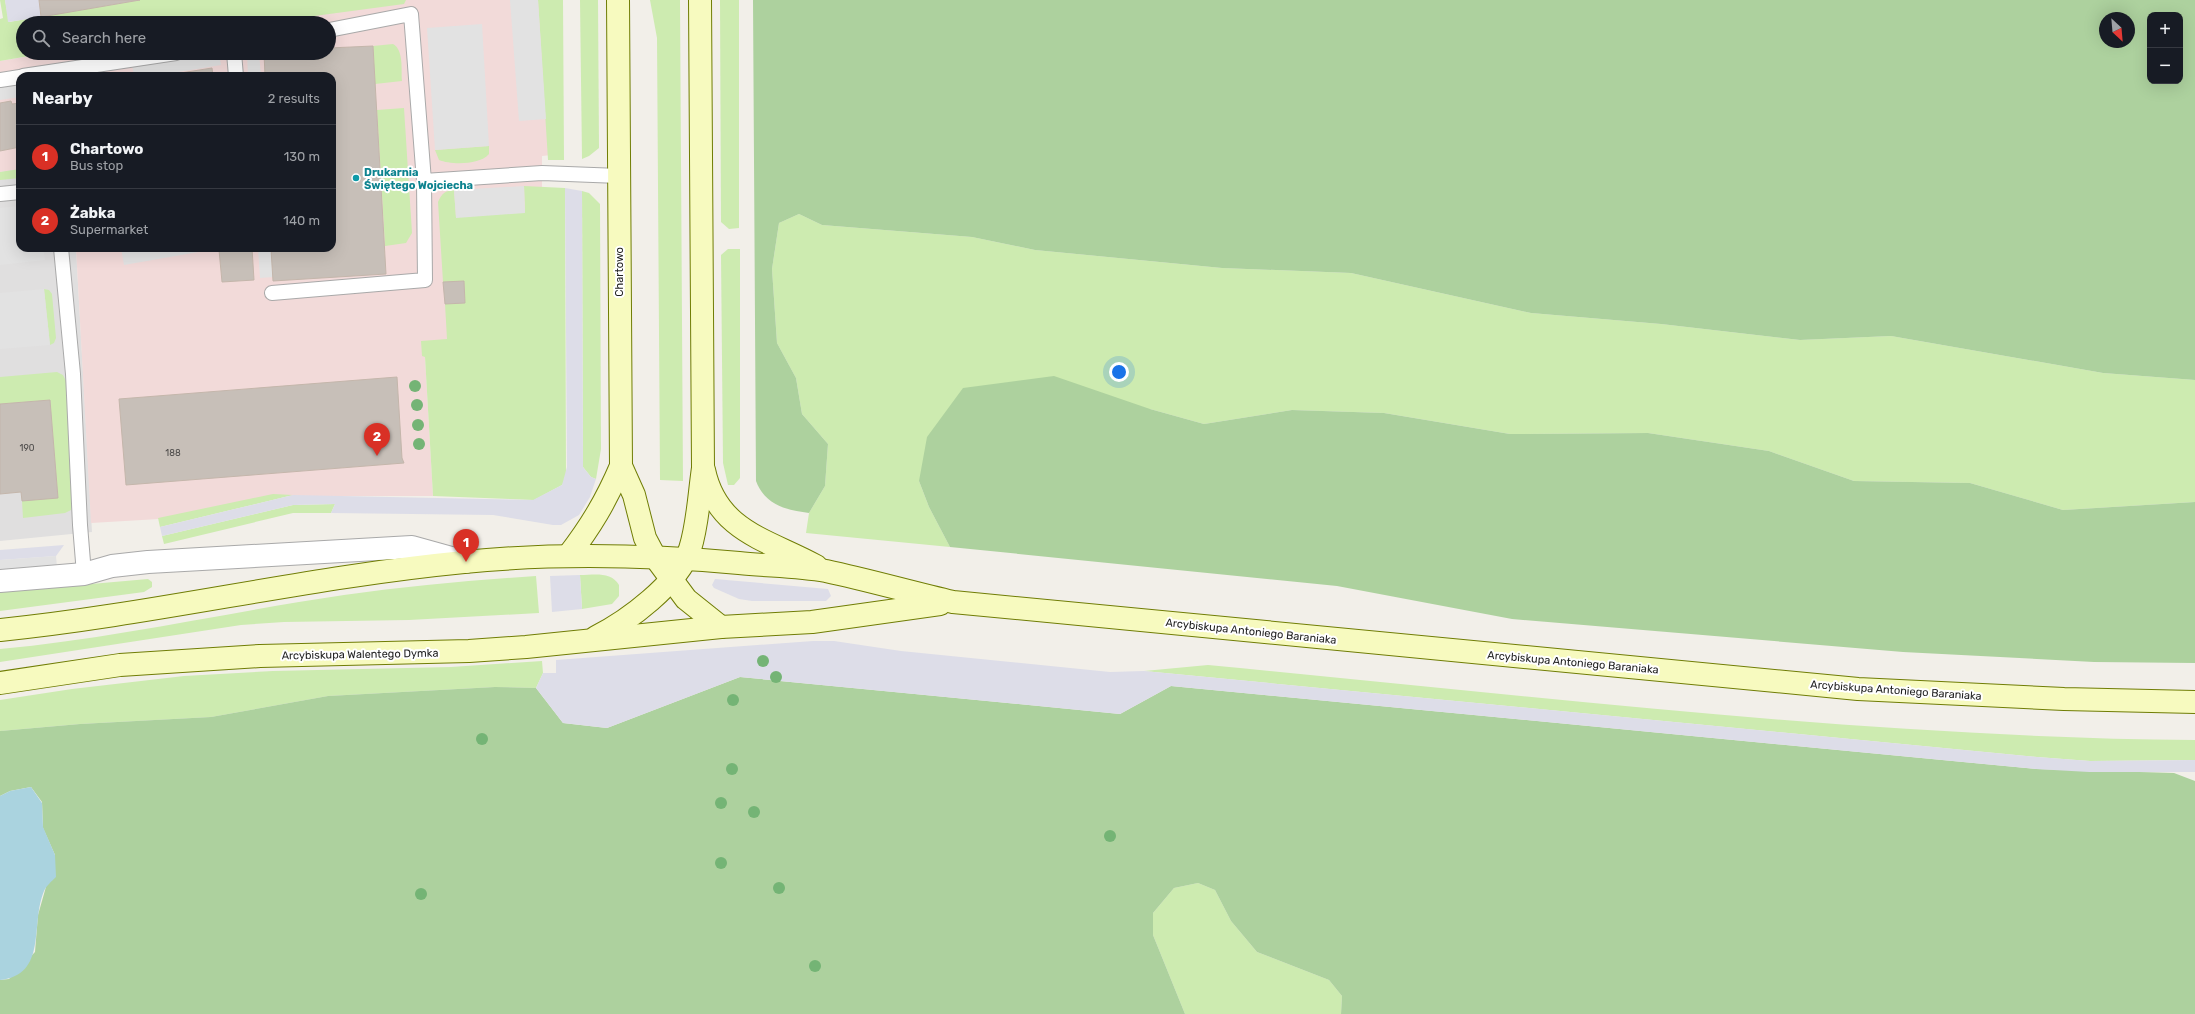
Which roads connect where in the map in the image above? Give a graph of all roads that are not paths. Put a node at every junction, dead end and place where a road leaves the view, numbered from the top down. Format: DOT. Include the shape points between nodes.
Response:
graph roads {
  1 [pos="618,0"];
  2 [pos="700,0"];
  3 [pos="336,29"];
  4 [pos="130,60"];
  5 [pos="235,60"];
  6 [pos="50,72"];
  7 [pos="236,72"];
  8 [pos="16,77"];
  9 [pos="0,80"];
  10 [pos="619,176"];
  11 [pos="424,181"];
  12 [pos="16,192"];
  13 [pos="0,194"];
  14 [pos="61,252"];
  15 [pos="272,293"];
  16 [pos="621,466"];
  17 [pos="703,468"];
  18 [pos="568,556"];
  19 [pos="655,557"];
  20 [pos="686,558"];
  21 [pos="466,562"];
  22 [pos="824,571"];
  23 [pos="84,574"];
  24 [pos="671,580"];
  25 [pos="0,581"];
  26 [pos="952,602"];
  27 [pos="721,628"];
  28 [pos="0,630"];
  29 [pos="587,642"];
  30 [pos="0,683"];
  31 [pos="2195,702"];
  1 -- 10 [label="street, Chartowo"];
  2 -- 17 [label="street"];
  3 -- 11 [label="lane" via="411,14"];
  4 -- 6 [label="lane"];
  5 -- 7 [label="lane"];
  8 -- 9 [label="lane"];
  10 -- 11 [label="lane" via="542,173"];
  10 -- 16 [label="street, Chartowo"];
  11 -- 15 [label="lane" via="425,280"];
  12 -- 13 [label="lane"];
  14 -- 23 [label="lane" via="73,374"];
  16 -- 18 [label="street" via="591,526"];
  16 -- 19 [label="street, Chartowo" via="634,495 645,538"];
  17 -- 20 [label="street" via="693,535"];
  17 -- 22 [label="street" via="706,483 713,497 743,531"];
  18 -- 19 [label="street"];
  18 -- 21 [label="street"];
  19 -- 20 [label="street"];
  19 -- 24 [label="street, Chartowo"];
  20 -- 22 [label="street, Arcybiskupa Antoniego Baraniaka"];
  20 -- 24 [label="street"];
  21 -- 23 [label="street" via="412,547 148,562 112,566"];
  21 -- 28 [label="street" via="290,584 170,607"];
  22 -- 26 [label="street, Arcybiskupa Antoniego Baraniaka"];
  23 -- 25 [label="street"];
  24 -- 27 [label="street, Chartowo" via="694,607"];
  24 -- 29 [label="street" via="621,622"];
  26 -- 27 [label="street, Arcybiskupa Antoniego Baraniaka" via="812,622"];
  26 -- 31 [label="street, Arcybiskupa Antoniego Baraniaka" via="1858,689 2064,699"];
  27 -- 29 [label="street, Arcybiskupa Walentego Dymka"];
  29 -- 30 [label="street, Arcybiskupa Walentego Dymka" via="469,651 260,656 120,665"];
}
